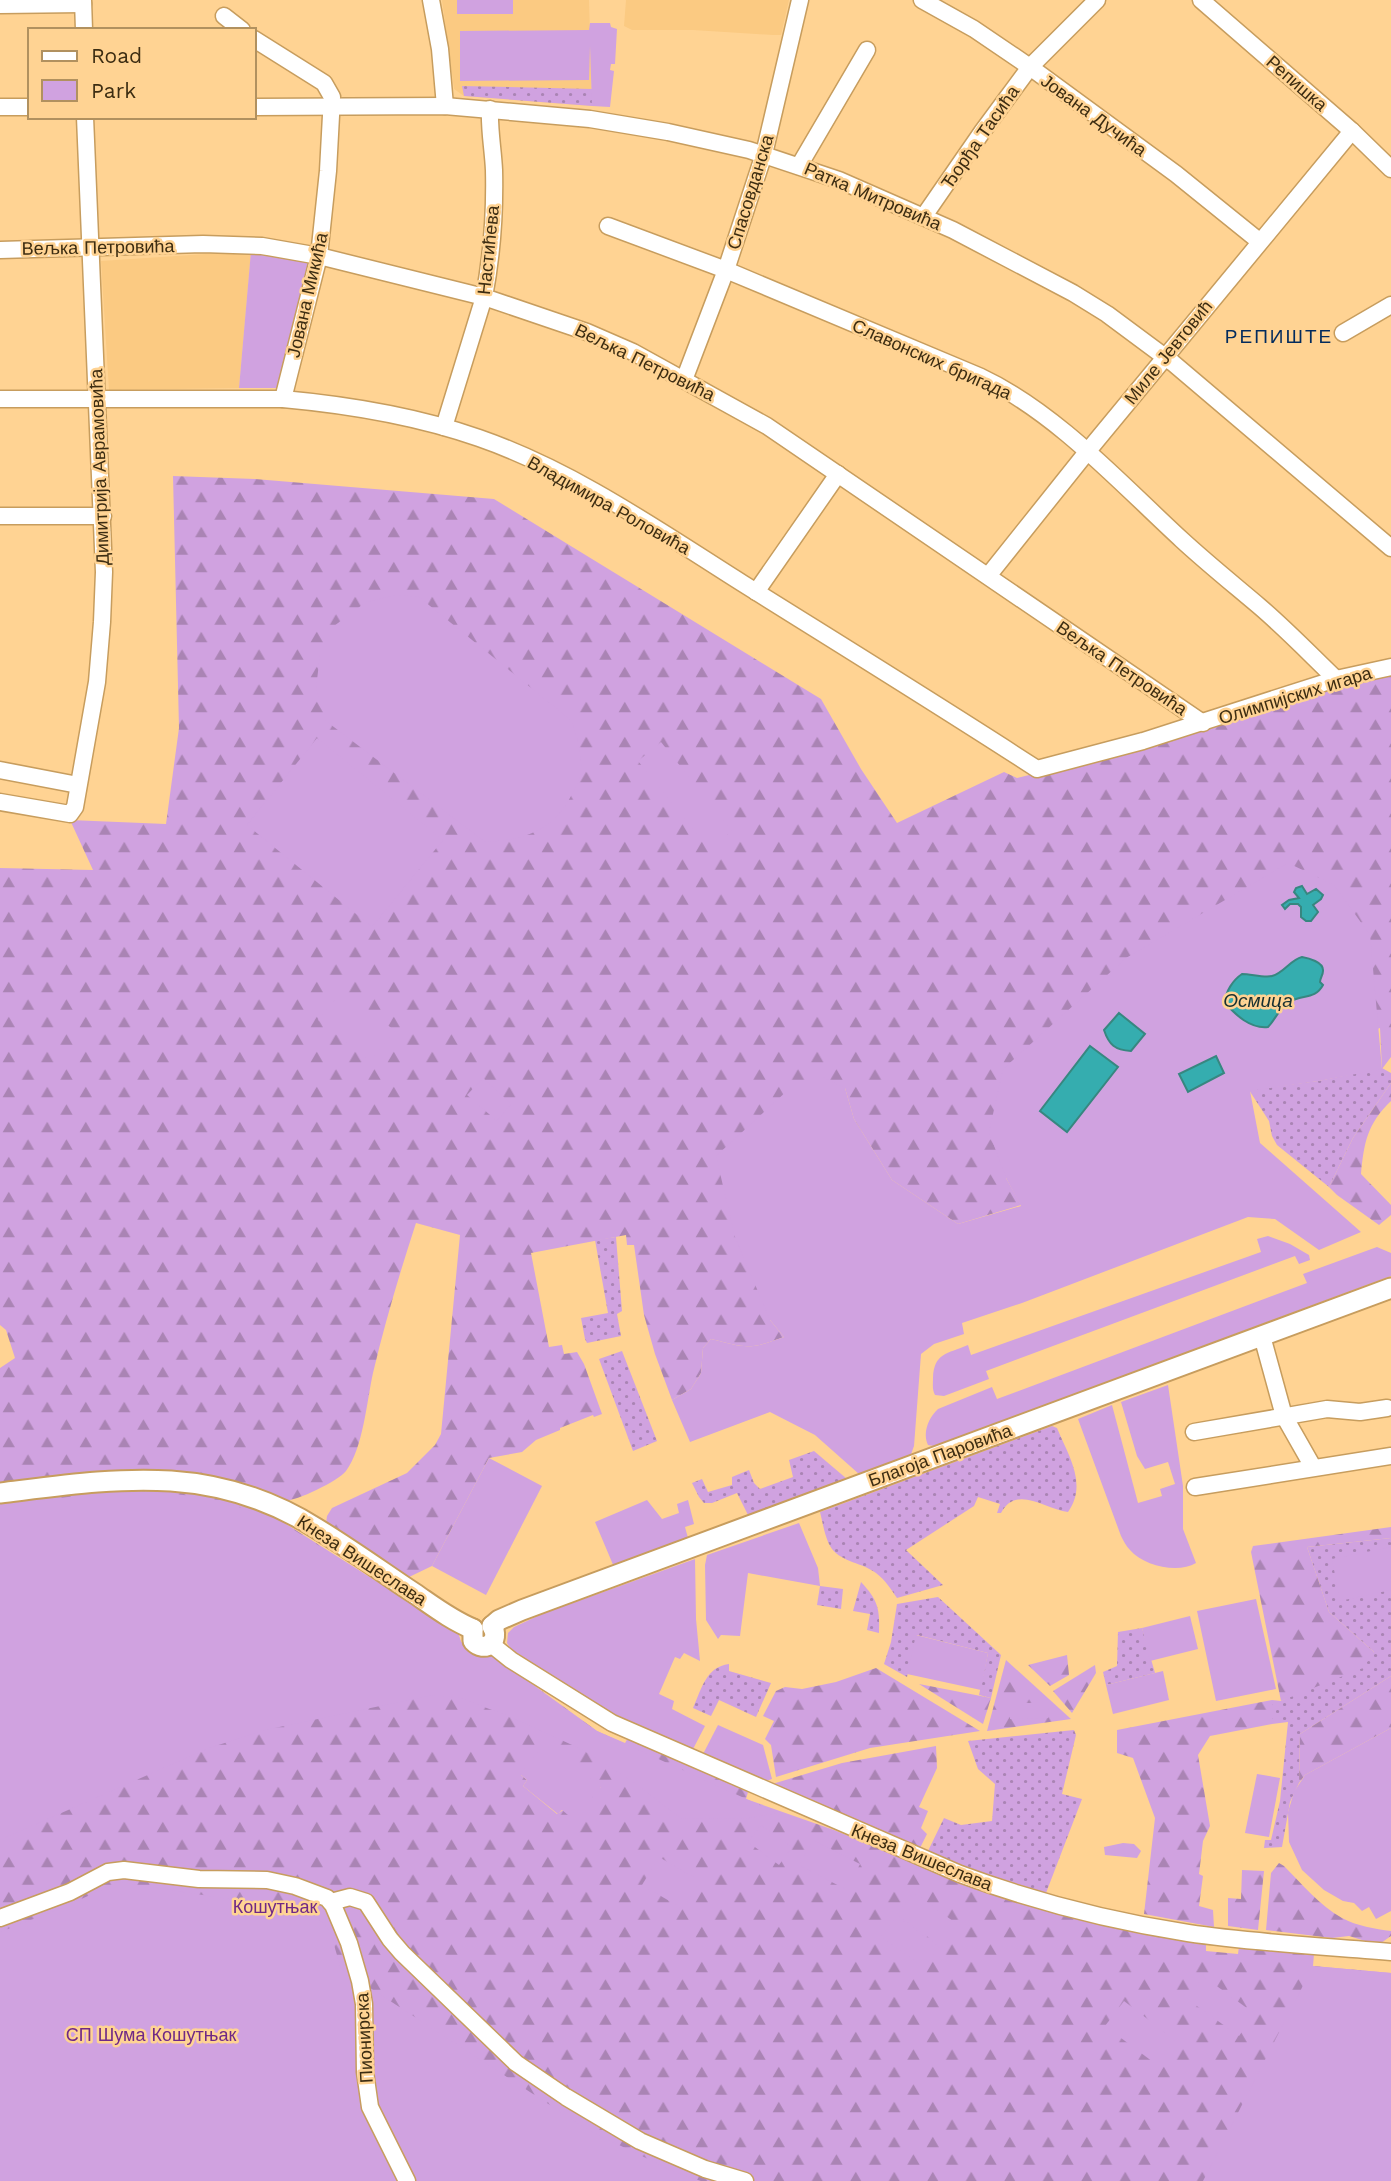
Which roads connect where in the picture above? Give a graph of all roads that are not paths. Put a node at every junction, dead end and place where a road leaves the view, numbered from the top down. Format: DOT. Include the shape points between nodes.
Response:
graph roads {
  1 [pos="431,0"];
  2 [pos="800,0"];
  3 [pos="922,0"];
  4 [pos="1097,0"];
  5 [pos="1201,0"];
  6 [pos="83,2"];
  7 [pos="0,5"];
  8 [pos="224,16"];
  9 [pos="84,28"];
  10 [pos="239,28"];
  11 [pos="256,40"];
  12 [pos="867,50"];
  13 [pos="1030,67"];
  14 [pos="445,106"];
  15 [pos="0,107"];
  16 [pos="28,107"];
  17 [pos="256,107"];
  18 [pos="332,107"];
  19 [pos="490,109"];
  20 [pos="85,119"];
  21 [pos="1352,131"];
  22 [pos="764,154"];
  23 [pos="799,166"];
  24 [pos="1391,169"];
  25 [pos="924,216"];
  26 [pos="608,226"];
  27 [pos="1259,241"];
  28 [pos="89,249"];
  29 [pos="0,250"];
  30 [pos="319,256"];
  31 [pos="726,270"];
  32 [pos="484,297"];
  33 [pos="1391,305"];
  34 [pos="1343,333"];
  35 [pos="1165,356"];
  36 [pos="684,380"];
  37 [pos="0,398"];
  38 [pos="97,398"];
  39 [pos="283,399"];
  40 [pos="444,427"];
  41 [pos="1087,452"];
  42 [pos="838,474"];
  43 [pos="0,516"];
  44 [pos="103,516"];
  45 [pos="1391,548"];
  46 [pos="988,576"];
  47 [pos="756,592"];
  48 [pos="1391,667"];
  49 [pos="1336,679"];
  50 [pos="1203,723"];
  51 [pos="1037,769"];
  52 [pos="0,770"];
  53 [pos="78,785"];
  54 [pos="0,802"];
  55 [pos="1391,1288"];
  56 [pos="1262,1336"];
  57 [pos="1387,1408"];
  58 [pos="1284,1416"];
  59 [pos="1194,1432"];
  60 [pos="1391,1456"];
  61 [pos="1313,1467"];
  62 [pos="1195,1487"];
  63 [pos="0,1493"];
  64 [pos="485,1633"];
  65 [pos="327,1899"];
  66 [pos="0,1918"];
  67 [pos="1391,1952"];
  68 [pos="407,2181"];
  69 [pos="745,2181"];
  1 -- 14 [label="street"];
  2 -- 22 [label="street, Спасовданска"];
  3 -- 13 [label="street, Јована Дучића"];
  4 -- 13 [label="street, Ђорђа Тасића"];
  5 -- 21 [label="street, Репишка"];
  6 -- 7 [label="street"];
  6 -- 9 [label="street"];
  8 -- 10 [label="street"];
  11 -- 18 [label="street" via="326,85"];
  12 -- 23 [label="street"];
  13 -- 25 [label="street, Ђорђа Тасића"];
  13 -- 27 [label="street, Јована Дучића"];
  14 -- 18 [label="street, Ратка Митровића"];
  14 -- 19 [label="street, Ратка Митровића"];
  15 -- 16 [label="street"];
  17 -- 18 [label="street, Ратка Митровића"];
  18 -- 30 [label="street, Јована Микића"];
  19 -- 22 [label="street, Ратка Митровића" via="620,123"];
  19 -- 32 [label="street, Настићева" via="493,219"];
  20 -- 28 [label="street, Димитрија Аврамовића"];
  21 -- 24 [label="street, Репишка"];
  21 -- 27 [label="street, Миле Јевтовић"];
  22 -- 23 [label="street, Ратка Митровића"];
  22 -- 31 [label="street, Спасовданска"];
  23 -- 25 [label="street, Ратка Митровића"];
  25 -- 35 [label="street, Ратка Митровића" via="1085,300"];
  26 -- 31 [label="street, Славонских бригада"];
  27 -- 35 [label="street, Миле Јевтовић"];
  28 -- 29 [label="street, Вељка Петровића"];
  28 -- 30 [label="street, Вељка Петровића" via="203,244 262,246"];
  28 -- 38 [label="street, Димитрија Аврамовића"];
  30 -- 32 [label="street, Вељка Петровића"];
  30 -- 39 [label="street, Јована Микића"];
  31 -- 36 [label="street, Спасовданска"];
  31 -- 41 [label="street, Славонских бригада" via="995,384"];
  32 -- 36 [label="street, Вељка Петровића" via="587,332"];
  32 -- 40 [label="street, Настићева"];
  33 -- 34 [label="street"];
  35 -- 41 [label="street, Миле Јевтовић"];
  35 -- 45 [label="street, Ратка Митровића"];
  36 -- 42 [label="street, Вељка Петровића" via="767,426"];
  37 -- 38 [label="street, Владимира Роловића"];
  38 -- 39 [label="street, Владимира Роловића"];
  38 -- 44 [label="street, Димитрија Аврамовића"];
  39 -- 40 [label="street, Владимира Роловића"];
  40 -- 47 [label="street, Владимира Роловића" via="482,439 576,483"];
  41 -- 46 [label="street, Миле Јевтовић"];
  41 -- 49 [label="street, Славонских бригада"];
  42 -- 46 [label="street, Вељка Петровића"];
  42 -- 47 [label="street"];
  43 -- 44 [label="street"];
  44 -- 53 [label="street, Димитрија Аврамовића" via="101,648"];
  46 -- 50 [label="street, Вељка Петровића"];
  47 -- 51 [label="street, Владимира Роловића"];
  48 -- 49 [label="street, Олимпијских игара"];
  49 -- 50 [label="street, Олимпијских игара"];
  50 -- 51 [label="street, Олимпијских игара"];
  52 -- 53 [label="street"];
  53 -- 54 [label="street, Димитрија Аврамовића" via="70,814"];
  55 -- 56 [label="main road, Благоја Паровића"];
  56 -- 58 [label="street"];
  56 -- 64 [label="main road, Благоја Паровића" via="522,1609"];
  57 -- 58 [label="street" via="1360,1412 1326,1409"];
  58 -- 59 [label="street"];
  58 -- 61 [label="street"];
  60 -- 61 [label="street"];
  61 -- 62 [label="street"];
  63 -- 64 [label="main road, Кнеза Вишеслава" via="150,1479 243,1494 316,1528 439,1610"];
  64 -- 67 [label="street, Кнеза Вишеслава" via="505,1656 612,1723 993,1886 1047,1903 1176,1931"];
  65 -- 66 [label="street" via="267,1880 199,1879 124,1870 108,1872 70,1892"];
  65 -- 68 [label="street, Пионирска" via="349,1943 360,1981 370,2107"];
  65 -- 69 [label="street" via="351,1897 366,1902 402,1953 516,2063 566,2097 640,2141"];
}
